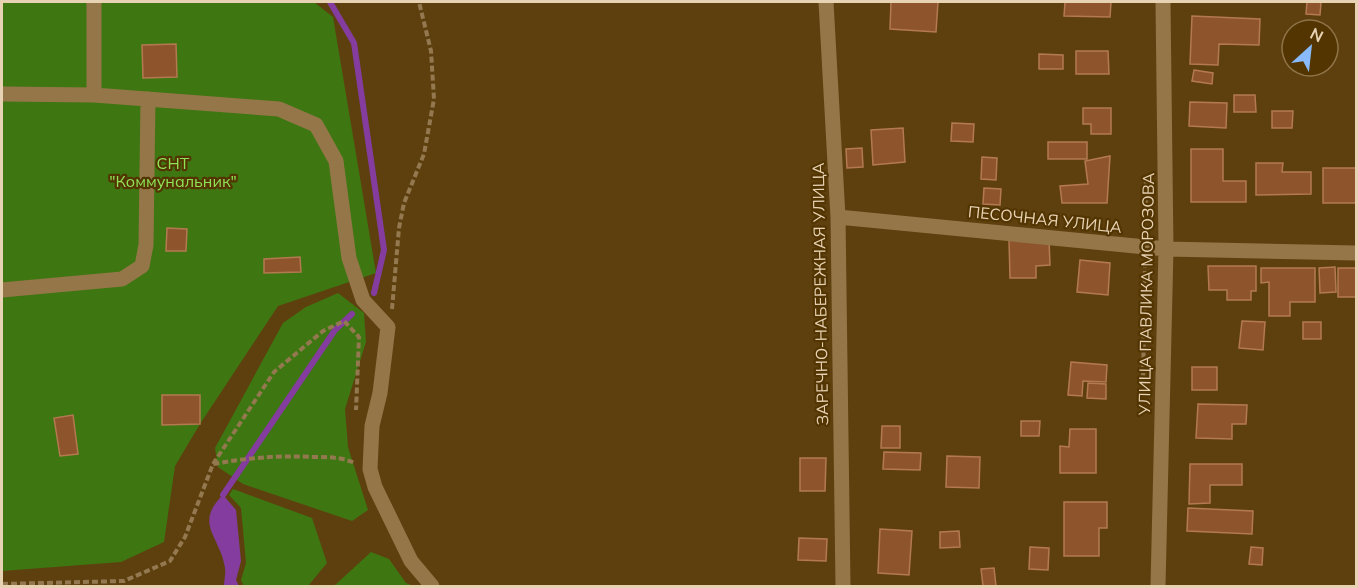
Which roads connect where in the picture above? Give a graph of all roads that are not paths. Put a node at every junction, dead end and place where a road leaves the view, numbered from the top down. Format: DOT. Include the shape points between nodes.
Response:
graph roads {
  1 [pos="93,2"];
  2 [pos="826,2"];
  3 [pos="1163,2"];
  4 [pos="2,94"];
  5 [pos="94,95"];
  6 [pos="148,99"];
  7 [pos="838,218"];
  8 [pos="1166,249"];
  9 [pos="1356,253"];
  10 [pos="2,290"];
  11 [pos="432,586"];
  12 [pos="843,586"];
  13 [pos="1158,586"];
  1 -- 5 [label="street"];
  2 -- 7 [label="street, ЗАРЕЧНО-НАБЕРЕЖНАЯ УЛИЦА"];
  3 -- 8 [label="street, УЛИЦА ПАВЛИКА МОРОЗОВА"];
  4 -- 5 [label="street"];
  5 -- 6 [label="street"];
  6 -- 10 [label="street" via="146,245 142,266 122,279"];
  6 -- 11 [label="street" via="279,109 316,125 336,161 349,258 363,300 388,327 372,426 370,469 411,561"];
  7 -- 8 [label="street, ПЕСОЧНАЯ УЛИЦА"];
  7 -- 12 [label="street, ЗАРЕЧНО-НАБЕРЕЖНАЯ УЛИЦА"];
  8 -- 9 [label="street, ПЕСОЧНАЯ УЛИЦА"];
  8 -- 13 [label="street, УЛИЦА ПАВЛИКА МОРОЗОВА"];
}
